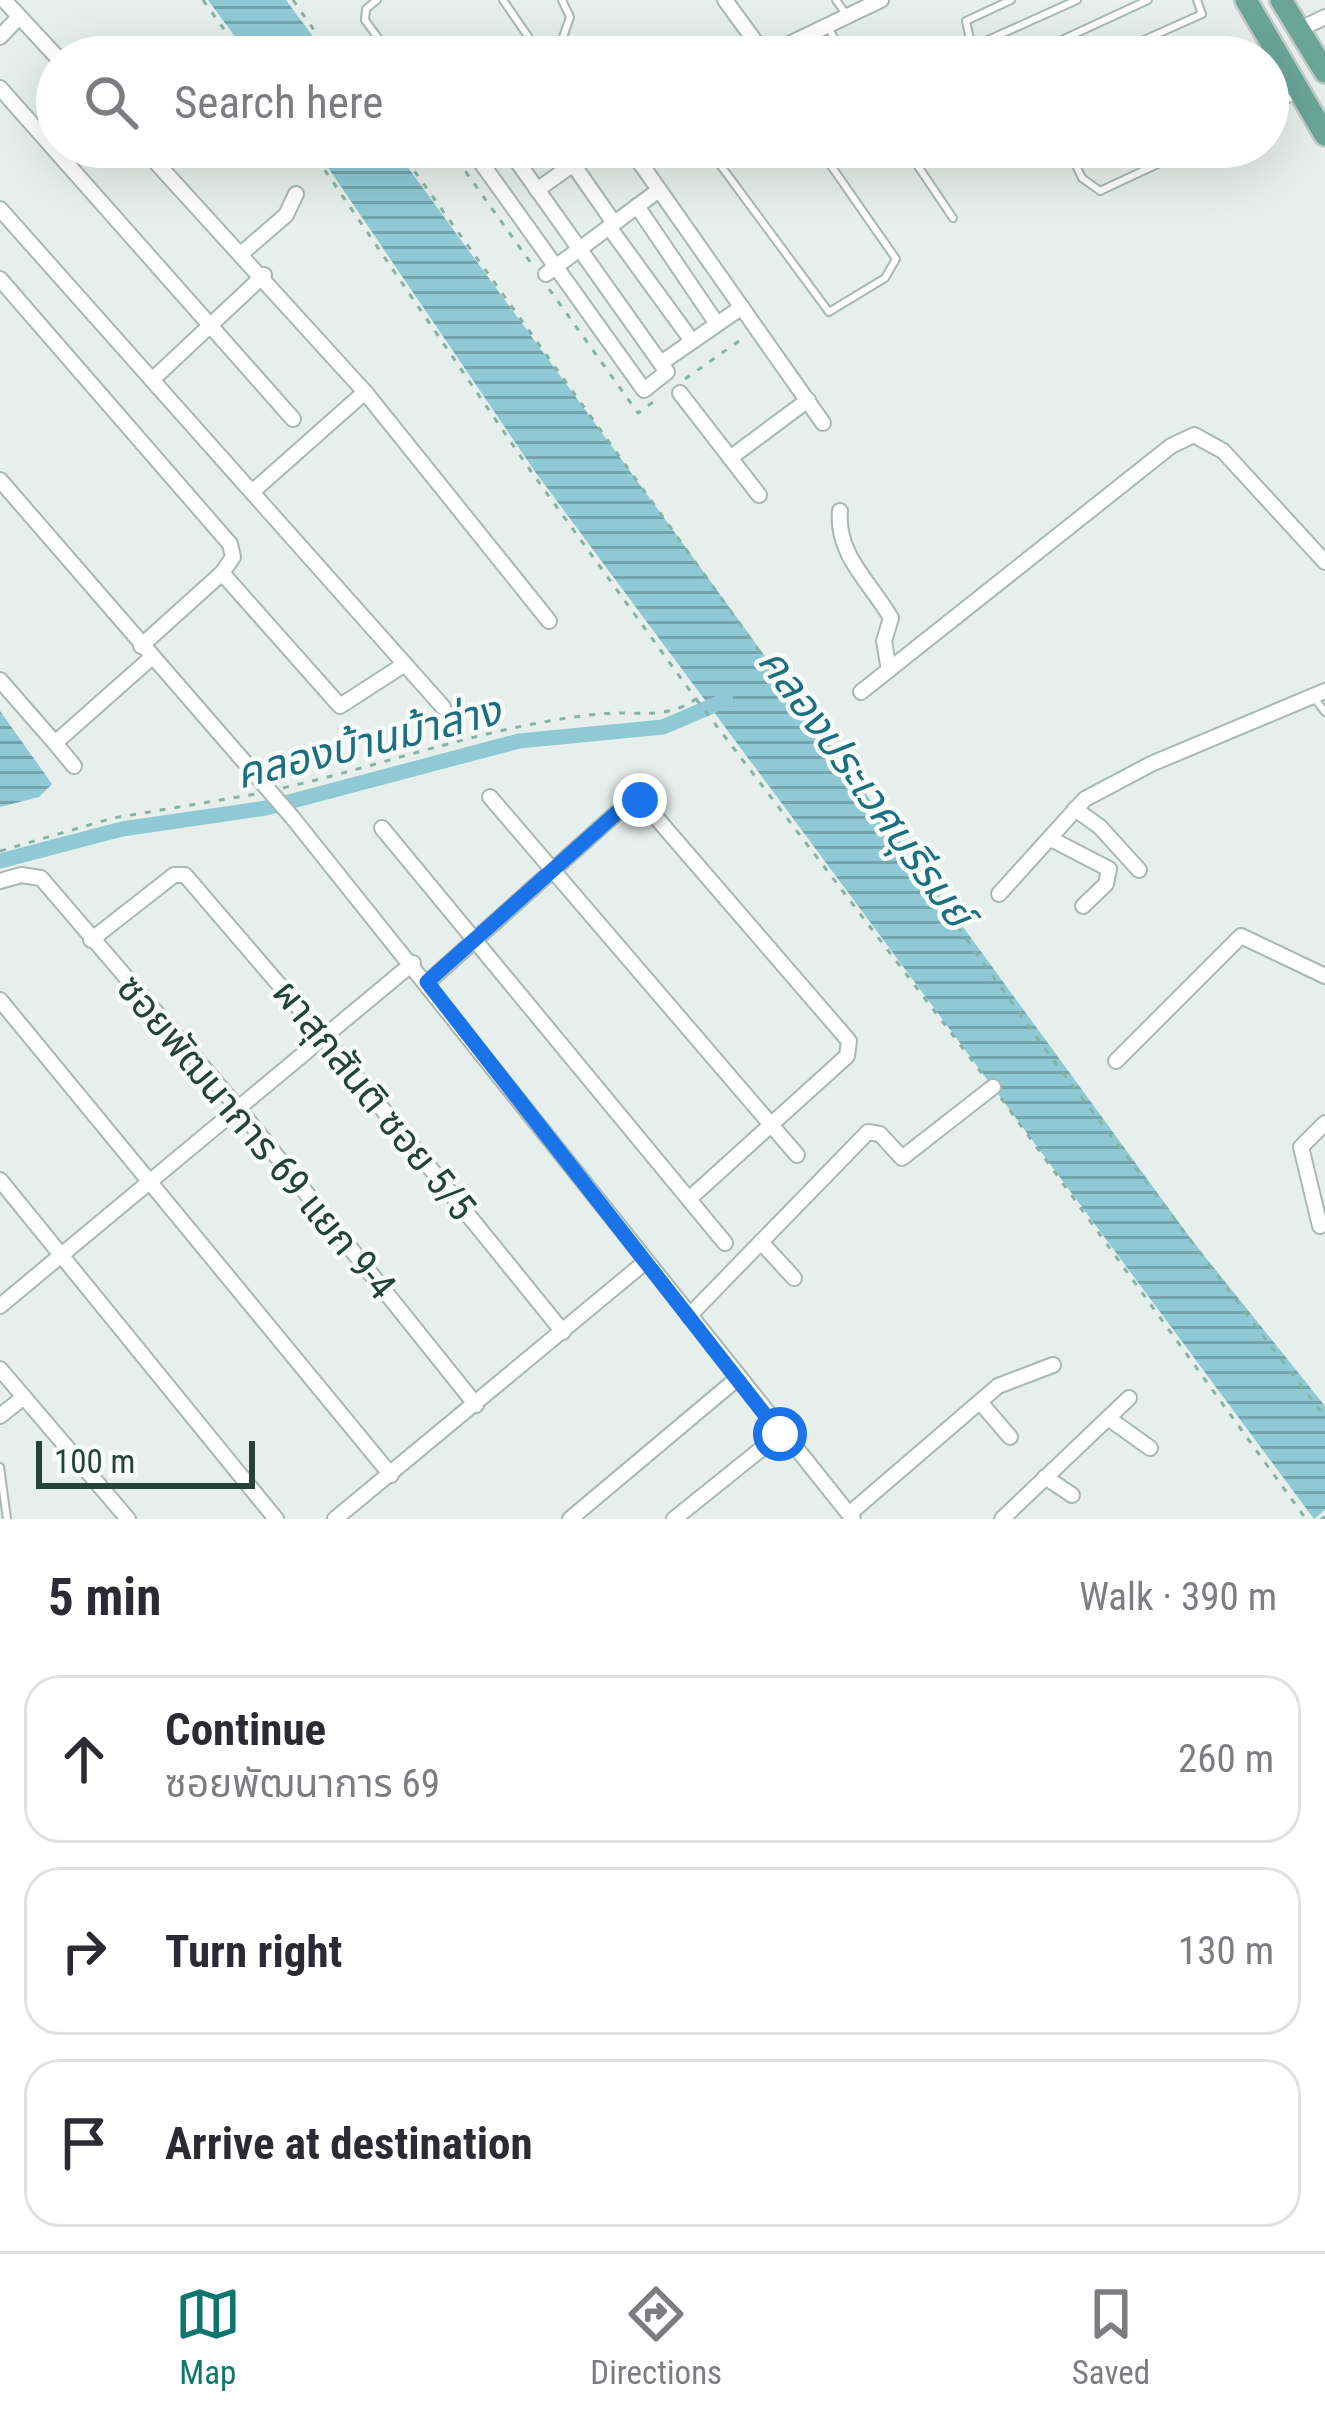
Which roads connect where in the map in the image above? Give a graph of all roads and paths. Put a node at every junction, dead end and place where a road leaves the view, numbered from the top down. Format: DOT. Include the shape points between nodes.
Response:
graph roads {
  1 [pos="203,0"];
  2 [pos="293,0"];
  3 [pos="377,0"];
  4 [pos="503,0"];
  5 [pos="562,0"];
  6 [pos="725,0"];
  7 [pos="836,0"];
  8 [pos="881,0"];
  9 [pos="1012,0"];
  10 [pos="1077,0"];
  11 [pos="1148,0"];
  12 [pos="1197,0"];
  13 [pos="1246,0"];
  14 [pos="1281,0"];
  15 [pos="3,3"];
  16 [pos="19,17"];
  17 [pos="848,17"];
  18 [pos="1325,17"];
  19 [pos="827,27"];
  20 [pos="1298,30"];
  21 [pos="37,36"];
  22 [pos="229,36"];
  23 [pos="319,36"];
  24 [pos="377,36"];
  25 [pos="528,36"];
  26 [pos="564,36"];
  27 [pos="750,36"];
  28 [pos="807,36"];
  29 [pos="832,36"];
  30 [pos="968,36"];
  31 [pos="997,36"];
  32 [pos="1070,36"];
  33 [pos="1153,36"];
  34 [pos="1267,36"];
  35 [pos="0,37"];
  36 [pos="1325,72"];
  37 [pos="1289,74"];
  38 [pos="0,88"];
  39 [pos="1300,93"];
  40 [pos="1289,99"];
  41 [pos="36,129"];
  42 [pos="1325,135"];
  43 [pos="71,168"];
  44 [pos="162,168"];
  45 [pos="322,168"];
  46 [pos="412,168"];
  47 [pos="484,168"];
  48 [pos="522,168"];
  49 [pos="567,168"];
  50 [pos="576,168"];
  51 [pos="644,168"];
  52 [pos="722,168"];
  53 [pos="833,168"];
  54 [pos="919,168"];
  55 [pos="1077,168"];
  56 [pos="1149,168"];
  57 [pos="537,190"];
  58 [pos="659,190"];
  59 [pos="296,194"];
  60 [pos="637,206"];
  61 [pos="0,209"];
  62 [pos="953,218"];
  63 [pos="612,225"];
  64 [pos="579,249"];
  65 [pos="242,253"];
  66 [pos="550,270"];
  67 [pos="264,275"];
  68 [pos="0,279"];
  69 [pos="742,307"];
  70 [pos="717,324"];
  71 [pos="210,326"];
  72 [pos="757,328"];
  73 [pos="692,341"];
  74 [pos="661,363"];
  75 [pos="152,380"];
  76 [pos="676,391"];
  77 [pos="365,392"];
  78 [pos="808,400"];
  79 [pos="655,401"];
  80 [pos="638,413"];
  81 [pos="293,418"];
  82 [pos="823,422"];
  83 [pos="730,458"];
  84 [pos="0,480"];
  85 [pos="252,492"];
  86 [pos="759,496"];
  87 [pos="840,511"];
  88 [pos="1325,562"];
  89 [pos="222,573"];
  90 [pos="549,621"];
  91 [pos="146,652"];
  92 [pos="404,664"];
  93 [pos="889,670"];
  94 [pos="0,680"];
  95 [pos="861,692"];
  96 [pos="1319,693"];
  97 [pos="696,699"];
  98 [pos="443,707"];
  99 [pos="1325,712"];
  100 [pos="55,743"];
  101 [pos="74,766"];
  102 [pos="280,789"];
  103 [pos="259,794"];
  104 [pos="490,797"];
  105 [pos="1075,809"];
  106 [pos="382,828"];
  107 [pos="1053,840"];
  108 [pos="0,850"];
  109 [pos="1139,870"];
  110 [pos="555,871"];
  111 [pos="0,881"];
  112 [pos="999,894"];
  113 [pos="1083,906"];
  114 [pos="475,939"];
  115 [pos="92,940"];
  116 [pos="412,963"];
  117 [pos="1325,976"];
  118 [pos="427,982"];
  119 [pos="0,1000"];
  120 [pos="324,1036"];
  121 [pos="1116,1061"];
  122 [pos="993,1087"];
  123 [pos="238,1108"];
  124 [pos="1325,1123"];
  125 [pos="770,1124"];
  126 [pos="797,1155"];
  127 [pos="0,1180"];
  128 [pos="147,1184"];
  129 [pos="689,1199"];
  130 [pos="1320,1226"];
  131 [pos="761,1242"];
  132 [pos="725,1243"];
  133 [pos="61,1255"];
  134 [pos="644,1263"];
  135 [pos="794,1278"];
  136 [pos="0,1306"];
  137 [pos="689,1316"];
  138 [pos="563,1332"];
  139 [pos="1053,1365"];
  140 [pos="0,1369"];
  141 [pos="739,1378"];
  142 [pos="24,1397"];
  143 [pos="1129,1398"];
  144 [pos="980,1402"];
  145 [pos="476,1405"];
  146 [pos="0,1416"];
  147 [pos="1325,1417"];
  148 [pos="1108,1418"];
  149 [pos="780,1434"];
  150 [pos="1010,1437"];
  151 [pos="1150,1448"];
  152 [pos="0,1466"];
  153 [pos="391,1475"];
  154 [pos="1045,1477"];
  155 [pos="1072,1495"];
  156 [pos="851,1516"];
  157 [pos="7,1519"];
  158 [pos="128,1519"];
  159 [pos="277,1519"];
  160 [pos="335,1519"];
  161 [pos="569,1519"];
  162 [pos="674,1519"];
  163 [pos="1002,1519"];
  164 [pos="1306,1519"];
  1 -- 22 [label="path"];
  2 -- 23 [label="path"];
  3 -- 24 [label="lane" via="364,19"];
  4 -- 25 [label="lane"];
  5 -- 26 [label="lane" via="570,17"];
  6 -- 27 [label="street"];
  7 -- 17 [label="lane"];
  8 -- 17 [label="street"];
  9 -- 30 [label="lane" via="966,21"];
  10 -- 31 [label="lane"];
  11 -- 32 [label="lane"];
  12 -- 33 [label="lane" via="1202,14"];
  13 -- 34 [label="main road"];
  14 -- 20 [label="main road"];
  15 -- 16 [label="street"];
  16 -- 21 [label="street"];
  16 -- 35 [label="street"];
  17 -- 19 [label="street"];
  18 -- 20 [label="street"];
  19 -- 28 [label="street"];
  19 -- 29 [label="lane"];
  20 -- 36 [label="main road"];
  37 -- 39 [label="main road"];
  38 -- 41 [label="street"];
  39 -- 40 [label="lane"];
  39 -- 42 [label="main road"];
  43 -- 71 [label="street"];
  44 -- 65 [label="street"];
  45 -- 97 [label="path"];
  46 -- 147 [label="path" via="1051,1057"];
  47 -- 66 [label="street"];
  48 -- 57 [label="street"];
  49 -- 57 [label="street"];
  50 -- 63 [label="street"];
  51 -- 58 [label="street"];
  52 -- 53 [label="lane" via="829,312 885,278 896,259"];
  54 -- 62 [label="lane"];
  55 -- 56 [label="lane" via="1100,191"];
  57 -- 64 [label="street"];
  58 -- 60 [label="street"];
  58 -- 69 [label="street"];
  59 -- 65 [label="street" via="286,215"];
  60 -- 63 [label="street"];
  60 -- 70 [label="street"];
  61 -- 75 [label="street"];
  63 -- 64 [label="street"];
  63 -- 73 [label="street"];
  64 -- 66 [label="street"];
  64 -- 74 [label="street"];
  65 -- 67 [label="street"];
  66 -- 74 [label="street" via="644,391 668,372"];
  67 -- 71 [label="street"];
  67 -- 77 [label="street"];
  68 -- 89 [label="street" via="230,544 233,556"];
  69 -- 70 [label="street"];
  69 -- 72 [label="street"];
  70 -- 73 [label="street"];
  71 -- 75 [label="street"];
  71 -- 81 [label="street"];
  72 -- 76 [label="path"];
  72 -- 78 [label="street"];
  73 -- 74 [label="street"];
  75 -- 85 [label="street"];
  76 -- 83 [label="street"];
  77 -- 85 [label="street"];
  77 -- 90 [label="street"];
  78 -- 82 [label="street"];
  78 -- 83 [label="street"];
  79 -- 80 [label="path"];
  83 -- 86 [label="street"];
  84 -- 91 [label="street"];
  85 -- 92 [label="street"];
  87 -- 93 [label="street" via="847,551 891,618 884,641"];
  88 -- 93 [label="street" via="1222,451 1194,435"];
  89 -- 91 [label="street"];
  89 -- 92 [label="street" via="340,706"];
  91 -- 100 [label="street"];
  91 -- 116 [label="street, bridge"];
  92 -- 98 [label="street"];
  93 -- 95 [label="street"];
  94 -- 100 [label="street"];
  96 -- 99 [label="lane"];
  96 -- 105 [label="street" via="1151,764"];
  97 -- 102 [label="path" via="661,716 600,713 508,728"];
  97 -- 122 [label="path"];
  100 -- 101 [label="street"];
  103 -- 108 [label="path" via="113,818"];
  104 -- 110 [label="street"];
  105 -- 107 [label="street"];
  105 -- 109 [label="street"];
  106 -- 114 [label="street"];
  107 -- 112 [label="street"];
  107 -- 113 [label="street" via="1109,869 1106,884"];
  110 -- 114 [label="street"];
  110 -- 125 [label="street"];
  110 -- 125 [label="street" via="640,800 839,1025 850,1041 847,1056"];
  111 -- 115 [label="street, ซอยพัฒนาการ 69 แยก 9-4" via="41,878"];
  114 -- 118 [label="street"];
  114 -- 129 [label="street"];
  115 -- 120 [label="street, ผาสุกสันติ ซอย 5/5" via="180,873"];
  115 -- 123 [label="street, ซอยพัฒนาการ 69 แยก 9-4"];
  116 -- 118 [label="street"];
  116 -- 120 [label="street"];
  117 -- 121 [label="street" via="1241,936"];
  118 -- 134 [label="street"];
  119 -- 128 [label="street"];
  120 -- 123 [label="street"];
  120 -- 138 [label="street, ผาสุกสันติ ซอย 5/5"];
  122 -- 131 [label="street" via="902,1157 880,1133 868,1132"];
  122 -- 164 [label="path"];
  123 -- 128 [label="street"];
  123 -- 145 [label="street, ซอยพัฒนาการ 69 แยก 9-4"];
  124 -- 130 [label="street" via="1301,1148"];
  125 -- 126 [label="street"];
  125 -- 129 [label="street"];
  127 -- 133 [label="street"];
  128 -- 133 [label="street"];
  128 -- 153 [label="street"];
  129 -- 132 [label="street"];
  131 -- 135 [label="street"];
  131 -- 137 [label="street"];
  133 -- 136 [label="street"];
  133 -- 159 [label="street"];
  134 -- 137 [label="street"];
  134 -- 138 [label="street"];
  137 -- 141 [label="street"];
  138 -- 145 [label="street"];
  139 -- 144 [label="street" via="998,1386"];
  140 -- 142 [label="street"];
  141 -- 149 [label="street"];
  141 -- 161 [label="street"];
  142 -- 146 [label="street"];
  142 -- 158 [label="street"];
  143 -- 148 [label="street"];
  144 -- 150 [label="street"];
  144 -- 156 [label="street"];
  145 -- 153 [label="street"];
  148 -- 151 [label="street"];
  148 -- 154 [label="street"];
  149 -- 156 [label="street"];
  149 -- 162 [label="street"];
  152 -- 157 [label="lane"];
  153 -- 160 [label="street"];
  154 -- 155 [label="street"];
  154 -- 163 [label="street"];
}
